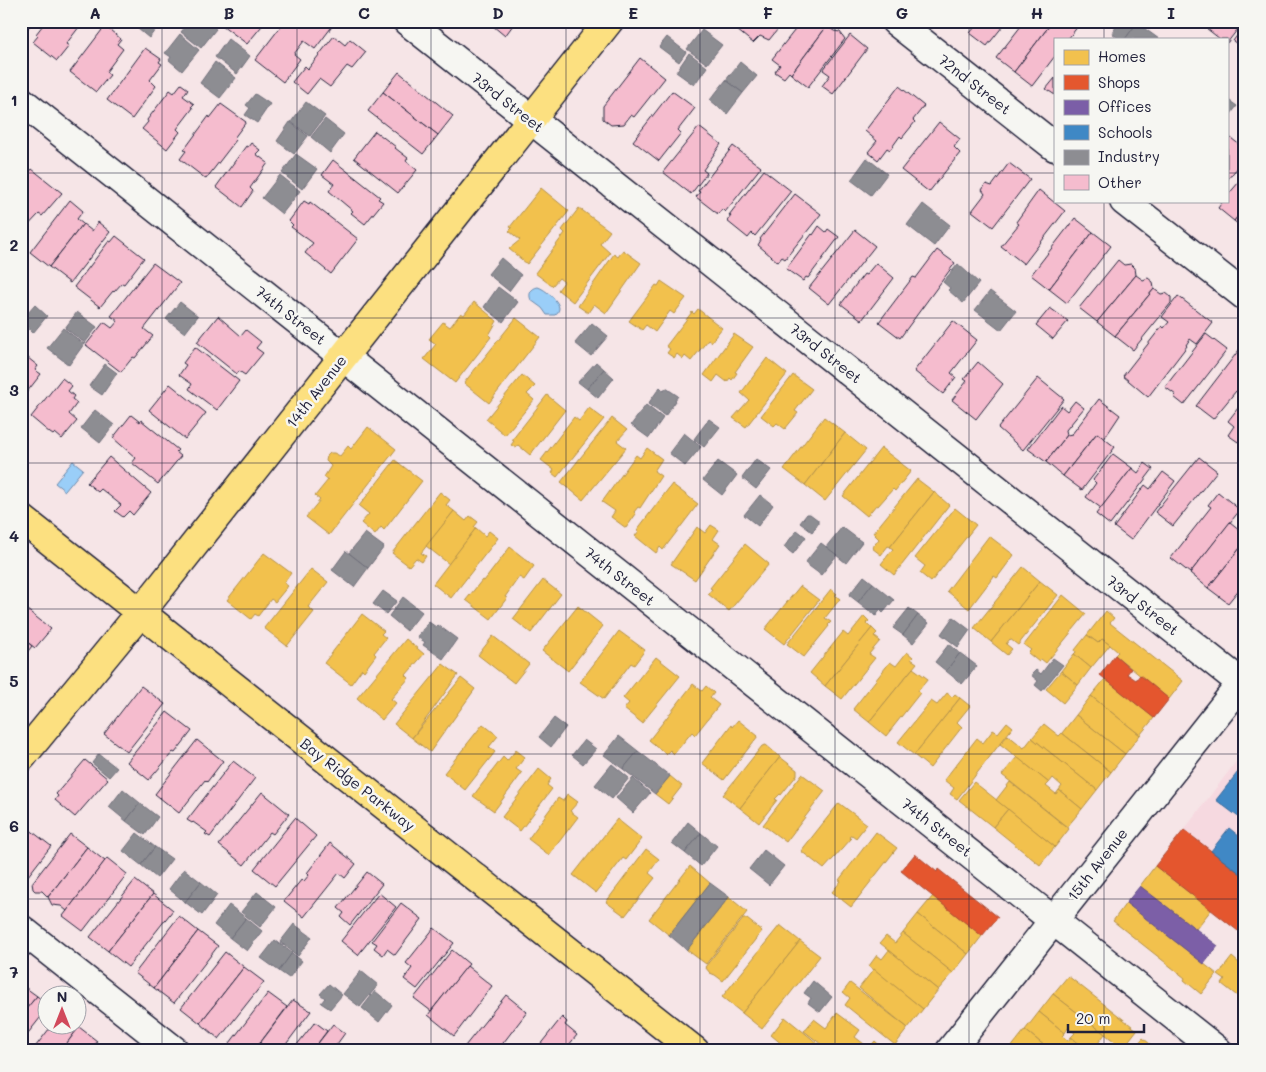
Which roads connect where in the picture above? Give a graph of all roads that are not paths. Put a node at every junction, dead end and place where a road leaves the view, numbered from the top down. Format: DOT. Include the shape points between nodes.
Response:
graph roads {
  1 [pos="407,21"];
  2 [pos="609,21"];
  3 [pos="896,21"];
  4 [pos="21,101"];
  5 [pos="531,120"];
  6 [pos="1054,146"];
  7 [pos="1125,202"];
  8 [pos="1245,296"];
  9 [pos="343,356"];
  10 [pos="21,518"];
  11 [pos="141,612"];
  12 [pos="1244,682"];
  13 [pos="21,758"];
  14 [pos="1054,920"];
  15 [pos="21,929"];
  16 [pos="175,1051"];
  17 [pos="695,1051"];
  18 [pos="950,1051"];
  19 [pos="1218,1051"];
  1 -- 5 [label="street, 73rd Street"];
  2 -- 5 [label="main road, 14th Avenue"];
  3 -- 6 [label="street, 72nd Street"];
  4 -- 9 [label="street, 74th Street"];
  5 -- 9 [label="main road, 14th Avenue"];
  5 -- 12 [label="street, 73rd Street"];
  7 -- 8 [label="street"];
  9 -- 11 [label="main road, 14th Avenue"];
  9 -- 14 [label="street, 74th Street"];
  10 -- 11 [label="main road, Bay Ridge Parkway"];
  11 -- 13 [label="main road, 14th Avenue"];
  11 -- 17 [label="main road, Bay Ridge Parkway"];
  12 -- 14 [label="street, 15th Avenue"];
  14 -- 18 [label="street, 15th Avenue"];
  14 -- 19 [label="street, 74th Street"];
  15 -- 16 [label="street"];
}
